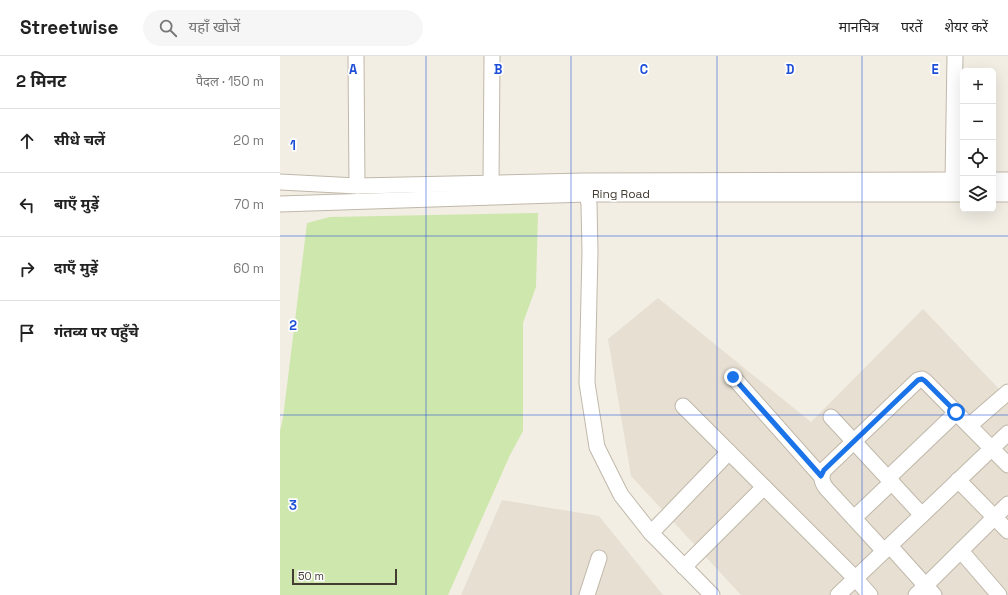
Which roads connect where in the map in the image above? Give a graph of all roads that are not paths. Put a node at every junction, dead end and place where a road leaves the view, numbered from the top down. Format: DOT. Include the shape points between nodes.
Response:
graph roads {
  1 [pos="356,56"];
  2 [pos="492,56"];
  3 [pos="955,56"];
  4 [pos="958,180"];
  5 [pos="996,180"];
  6 [pos="1008,180"];
  7 [pos="280,182"];
  8 [pos="491,182"];
  9 [pos="357,186"];
  10 [pos="586,187"];
  11 [pos="960,194"];
  12 [pos="996,194"];
  13 [pos="1008,194"];
  14 [pos="280,204"];
  15 [pos="733,377"];
  16 [pos="1008,392"];
  17 [pos="683,406"];
  18 [pos="956,412"];
  19 [pos="831,418"];
  20 [pos="970,425"];
  21 [pos="1008,433"];
  22 [pos="854,441"];
  23 [pos="992,448"];
  24 [pos="729,452"];
  25 [pos="1008,465"];
  26 [pos="821,476"];
  27 [pos="890,480"];
  28 [pos="958,480"];
  29 [pos="764,487"];
  30 [pos="1008,504"];
  31 [pos="922,515"];
  32 [pos="854,518"];
  33 [pos="995,518"];
  34 [pos="1008,532"];
  35 [pos="650,533"];
  36 [pos="887,549"];
  37 [pos="961,551"];
  38 [pos="599,558"];
  39 [pos="684,567"];
  40 [pos="855,578"];
  41 [pos="925,592"];
  42 [pos="587,595"];
  43 [pos="712,595"];
  44 [pos="838,595"];
  45 [pos="870,595"];
  46 [pos="999,595"];
  1 -- 9 [label="street"];
  2 -- 8 [label="street"];
  3 -- 4 [label="street"];
  4 -- 10 [label="street, Ring Road"];
  5 -- 6 [label="street"];
  7 -- 9 [label="street, Ring Road"];
  8 -- 9 [label="street, Ring Road"];
  8 -- 10 [label="street, Ring Road"];
  10 -- 11 [label="street, Ring Road"];
  10 -- 14 [label="street, Ring Road"];
  10 -- 35 [label="street" via="590,252 587,383 597,447 621,496"];
  12 -- 13 [label="street"];
  15 -- 26 [label="street"];
  16 -- 20 [label="street"];
  17 -- 24 [label="street"];
  18 -- 20 [label="street"];
  18 -- 22 [label="street" via="925,381 918,380"];
  18 -- 27 [label="street"];
  19 -- 22 [label="street"];
  20 -- 23 [label="street"];
  21 -- 23 [label="street"];
  22 -- 26 [label="street"];
  22 -- 27 [label="street"];
  23 -- 25 [label="street"];
  23 -- 28 [label="street"];
  24 -- 29 [label="street"];
  24 -- 35 [label="street"];
  26 -- 32 [label="street" via="826,488"];
  27 -- 31 [label="street"];
  27 -- 32 [label="street"];
  28 -- 31 [label="street"];
  28 -- 33 [label="street"];
  29 -- 39 [label="street"];
  29 -- 40 [label="street"];
  30 -- 33 [label="street"];
  31 -- 36 [label="street"];
  32 -- 36 [label="street"];
  33 -- 34 [label="street"];
  33 -- 37 [label="street"];
  35 -- 39 [label="street"];
  36 -- 40 [label="street"];
  36 -- 41 [label="street"];
  37 -- 41 [label="street"];
  37 -- 46 [label="street"];
  38 -- 42 [label="street"];
  39 -- 43 [label="street"];
  40 -- 44 [label="street"];
  40 -- 45 [label="street"];
}
